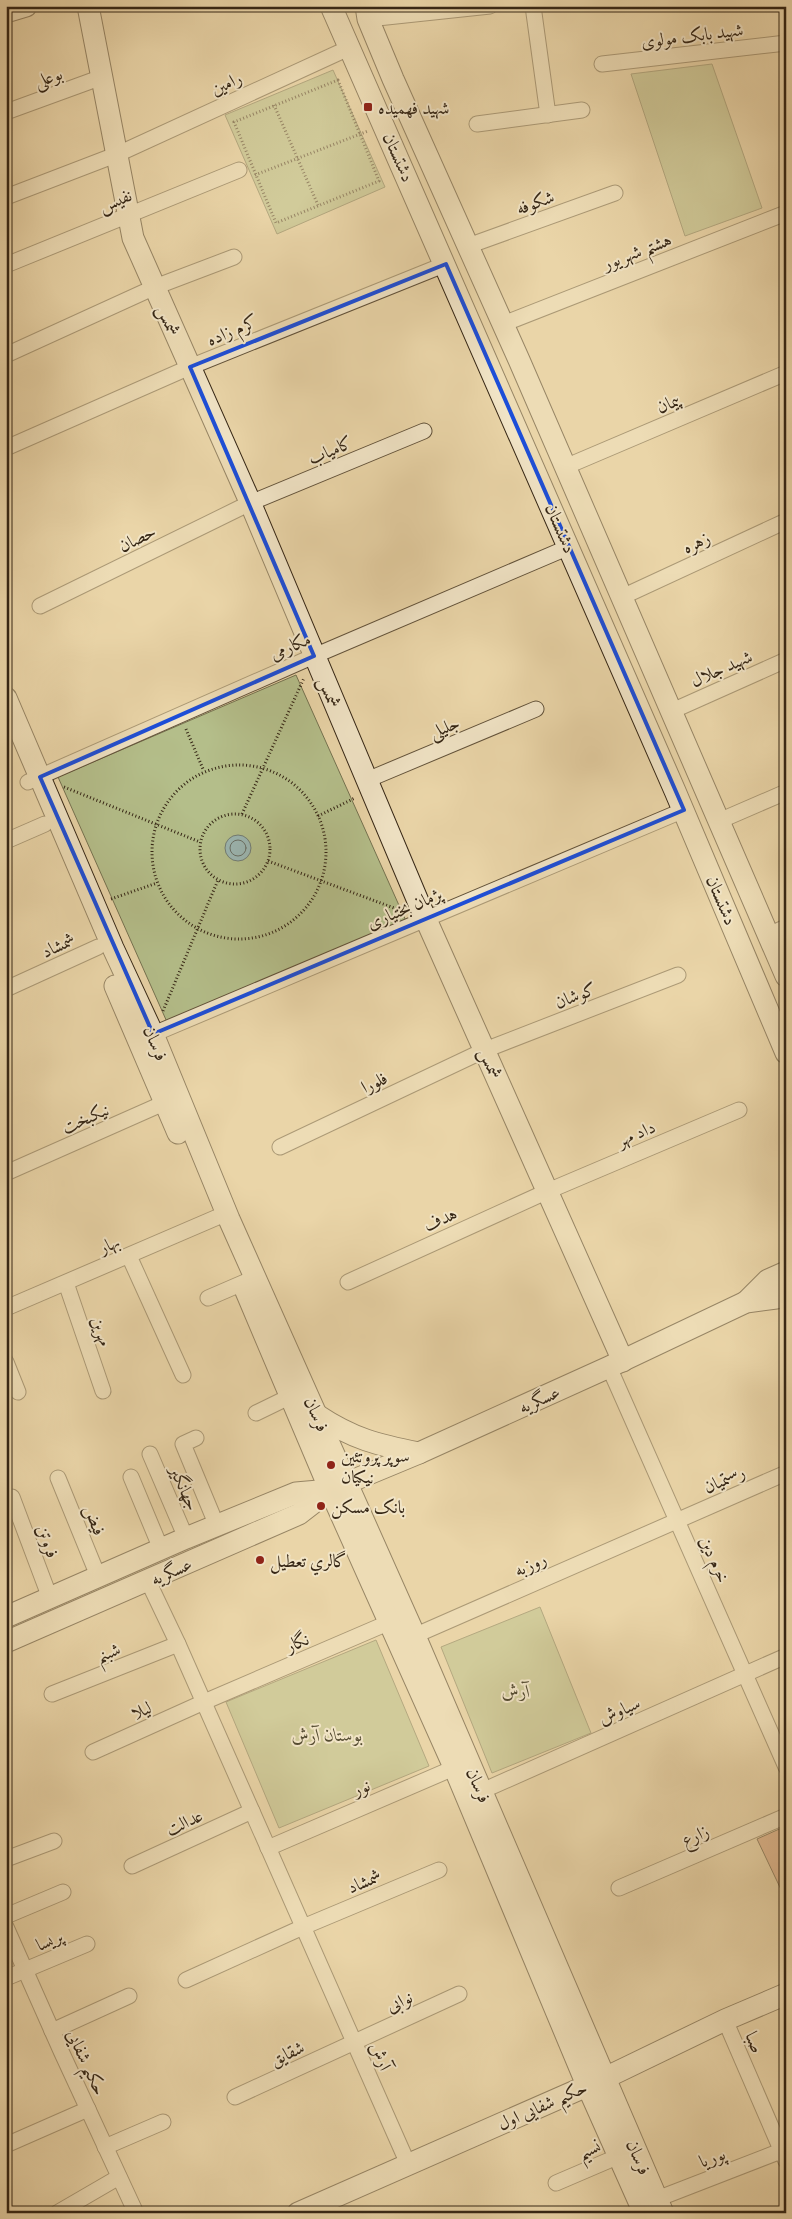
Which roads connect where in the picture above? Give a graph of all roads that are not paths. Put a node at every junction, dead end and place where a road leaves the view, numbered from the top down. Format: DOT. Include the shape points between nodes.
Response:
graph roads {
  1 [pos="26,6"];
  2 [pos="88,6"];
  3 [pos="331,6"];
  4 [pos="490,6"];
  5 [pos="533,6"];
  6 [pos="6,12"];
  7 [pos="367,13"];
  8 [pos="786,42"];
  9 [pos="351,47"];
  10 [pos="602,64"];
  11 [pos="102,78"];
  12 [pos="582,110"];
  13 [pos="6,112"];
  14 [pos="548,115"];
  15 [pos="477,124"];
  16 [pos="118,154"];
  17 [pos="239,170"];
  18 [pos="615,193"];
  19 [pos="6,197"];
  20 [pos="786,213"];
  21 [pos="129,214"];
  22 [pos="468,246"];
  23 [pos="234,257"];
  24 [pos="446,264"];
  25 [pos="6,265"];
  26 [pos="155,287"];
  27 [pos="503,324"];
  28 [pos="6,355"];
  29 [pos="190,367"];
  30 [pos="786,373"];
  31 [pos="424,431"];
  32 [pos="556,446"];
  33 [pos="6,448"];
  34 [pos="531,460"];
  35 [pos="566,467"];
  36 [pos="250,503"];
  37 [pos="786,522"];
  38 [pos="569,547"];
  39 [pos="622,597"];
  40 [pos="40,606"];
  41 [pos="314,656"];
  42 [pos="786,660"];
  43 [pos="6,698"];
  44 [pos="536,709"];
  45 [pos="672,712"];
  46 [pos="6,733"];
  47 [pos="42,781"];
  48 [pos="369,785"];
  49 [pos="786,792"];
  50 [pos="684,810"];
  51 [pos="719,820"];
  52 [pos="45,824"];
  53 [pos="6,841"];
  54 [pos="426,919"];
  55 [pos="777,931"];
  56 [pos="98,947"];
  57 [pos="678,975"];
  58 [pos="786,976"];
  59 [pos="6,989"];
  60 [pos="146,1038"];
  61 [pos="485,1050"];
  62 [pos="786,1053"];
  63 [pos="172,1100"];
  64 [pos="739,1110"];
  65 [pos="280,1147"];
  66 [pos="6,1173"];
  67 [pos="548,1191"];
  68 [pos="221,1216"];
  69 [pos="129,1256"];
  70 [pos="786,1272"];
  71 [pos="249,1280"];
  72 [pos="348,1282"];
  73 [pos="66,1283"];
  74 [pos="786,1294"];
  75 [pos="208,1298"];
  76 [pos="746,1302"];
  77 [pos="6,1308"];
  78 [pos="6,1362"];
  79 [pos="616,1364"];
  80 [pos="182,1375"];
  81 [pos="103,1391"];
  82 [pos="18,1392"];
  83 [pos="291,1396"];
  84 [pos="256,1413"];
  85 [pos="317,1415"];
  86 [pos="196,1438"];
  87 [pos="150,1454"];
  88 [pos="419,1454"];
  89 [pos="786,1473"];
  90 [pos="131,1477"];
  91 [pos="58,1478"];
  92 [pos="339,1487"];
  93 [pos="12,1497"];
  94 [pos="677,1519"];
  95 [pos="217,1526"];
  96 [pos="186,1538"];
  97 [pos="161,1549"];
  98 [pos="98,1576"];
  99 [pos="148,1581"];
  100 [pos="50,1598"];
  101 [pos="6,1617"];
  102 [pos="398,1619"];
  103 [pos="407,1639"];
  104 [pos="6,1642"];
  105 [pos="178,1644"];
  106 [pos="786,1656"];
  107 [pos="746,1675"];
  108 [pos="52,1694"];
  109 [pos="204,1702"];
  110 [pos="94,1752"];
  111 [pos="462,1764"];
  112 [pos="786,1767"];
  113 [pos="474,1794"];
  114 [pos="252,1811"];
  115 [pos="786,1816"];
  116 [pos="54,1841"];
  117 [pos="268,1848"];
  118 [pos="6,1859"];
  119 [pos="132,1866"];
  120 [pos="439,1870"];
  121 [pos="619,1888"];
  122 [pos="63,1892"];
  123 [pos="6,1916"];
  124 [pos="6,1926"];
  125 [pos="303,1927"];
  126 [pos="87,1944"];
  127 [pos="25,1970"];
  128 [pos="6,1978"];
  129 [pos="186,1980"];
  130 [pos="459,1994"];
  131 [pos="786,1994"];
  132 [pos="129,1996"];
  133 [pos="725,2020"];
  134 [pos="52,2031"];
  135 [pos="354,2042"];
  136 [pos="596,2081"];
  137 [pos="235,2097"];
  138 [pos="88,2109"];
  139 [pos="163,2122"];
  140 [pos="6,2145"];
  141 [pos="105,2147"];
  142 [pos="627,2152"];
  143 [pos="784,2153"];
  144 [pos="408,2164"];
  145 [pos="120,2177"];
  146 [pos="556,2183"];
  147 [pos="655,2208"];
  148 [pos="57,2213"];
  149 [pos="136,2213"];
  150 [pos="298,2213"];
  1 -- 6 [label="street"];
  2 -- 11 [label="street, شمس"];
  3 -- 9 [label="street, دشتستان"];
  4 -- 7 [label="street"];
  5 -- 14 [label="street"];
  7 -- 22 [label="street, دشتستان"];
  8 -- 10 [label="street, شهید بابک مولوی"];
  9 -- 16 [label="street, رامین"];
  9 -- 24 [label="street, دشتستان"];
  11 -- 13 [label="street, بوعلی"];
  11 -- 16 [label="street, شمس"];
  12 -- 14 [label="street"];
  14 -- 15 [label="street"];
  16 -- 19 [label="street, رامین"];
  16 -- 21 [label="street, شمس"];
  17 -- 21 [label="street, نفیس"];
  18 -- 22 [label="street, شکوفه"];
  20 -- 27 [label="street, هشتم شهریور"];
  21 -- 25 [label="street, نفیس"];
  21 -- 26 [label="street, شمس" via="133,238"];
  22 -- 27 [label="street, دشتستان"];
  23 -- 26 [label="street"];
  24 -- 29 [label="street, کرم زاده"];
  24 -- 34 [label="street, دشتستان"];
  26 -- 28 [label="street"];
  26 -- 29 [label="street, شمس"];
  27 -- 32 [label="street, دشتستان"];
  29 -- 33 [label="street, کرم زاده"];
  29 -- 36 [label="street, شمس"];
  30 -- 35 [label="street, پیمان"];
  31 -- 36 [label="street, کامیاب"];
  32 -- 34 [label="street"];
  32 -- 35 [label="street, دشتستان"];
  34 -- 38 [label="street, دشتستان"];
  35 -- 39 [label="street, دشتستان"];
  36 -- 40 [label="street, حصان"];
  36 -- 41 [label="street, شمس"];
  37 -- 39 [label="street, زهره"];
  38 -- 41 [label="street, مکارمی"];
  38 -- 50 [label="street, دشتستان"];
  39 -- 45 [label="street, دشتستان"];
  41 -- 47 [label="street, مکارمی"];
  41 -- 48 [label="street, شمس"];
  42 -- 45 [label="street, شهید جلال"];
  43 -- 47 [label="street, فرسان"];
  44 -- 48 [label="street, جلیلی"];
  45 -- 51 [label="street, دشتستان"];
  46 -- 47 [label="street, فرسان"];
  47 -- 52 [label="street, فرسان"];
  47 -- 60 [label="street, فرسان" via="113,948"];
  48 -- 54 [label="street, شمس"];
  49 -- 51 [label="street"];
  50 -- 54 [label="street, پژمان بختیاری"];
  50 -- 62 [label="street, دشتستان"];
  51 -- 55 [label="street, دشتستان"];
  52 -- 53 [label="street"];
  52 -- 56 [label="street, فرسان"];
  54 -- 60 [label="street, پژمان بختیاری"];
  54 -- 61 [label="street, شمس"];
  55 -- 58 [label="street, دشتستان"];
  56 -- 59 [label="street, شمشاد"];
  56 -- 60 [label="street, فرسان"];
  57 -- 61 [label="street, کوشان"];
  60 -- 63 [label="street, فرسان"];
  61 -- 65 [label="street, فلورا"];
  61 -- 67 [label="street, شمس"];
  63 -- 66 [label="street, نیکبخت"];
  63 -- 68 [label="street, فرسان"];
  64 -- 67 [label="street, داد مهر"];
  67 -- 72 [label="street, هدف"];
  67 -- 79 [label="street, شمس"];
  68 -- 69 [label="street, بهار"];
  68 -- 71 [label="street, فرسان"];
  69 -- 73 [label="street, بهار"];
  69 -- 80 [label="street"];
  70 -- 76 [label="street, عسگریه" via="768,1280"];
  71 -- 75 [label="street"];
  71 -- 83 [label="street, فرسان"];
  71 -- 85 [label="street, فرسان"];
  73 -- 77 [label="street, بهار"];
  73 -- 81 [label="street, مهرین"];
  74 -- 76 [label="street, عسگریه"];
  76 -- 79 [label="street, عسگریه"];
  78 -- 82 [label="street"];
  79 -- 88 [label="street, عسگریه"];
  79 -- 94 [label="street, خرم دین"];
  83 -- 84 [label="street"];
  83 -- 92 [label="street, فرسان"];
  85 -- 88 [label="street" via="338,1429 372,1444"];
  85 -- 92 [label="street, فرسان"];
  86 -- 95 [label="street" via="183,1444"];
  87 -- 96 [label="street, جهانگیر"];
  88 -- 92 [label="street, عسگریه"];
  89 -- 94 [label="street, رستمیان"];
  90 -- 97 [label="street"];
  91 -- 98 [label="street, فیض"];
  92 -- 95 [label="street, عسگریه" via="296,1494"];
  92 -- 99 [label="street, عسگریه" via="299,1514"];
  92 -- 102 [label="street, فرسان"];
  93 -- 100 [label="street, فروتن"];
  94 -- 103 [label="street, روزبه"];
  94 -- 107 [label="street, خرم دین"];
  95 -- 96 [label="street, عسگریه"];
  96 -- 97 [label="street, عسگریه"];
  97 -- 98 [label="street, عسگریه"];
  98 -- 100 [label="street, عسگریه"];
  99 -- 104 [label="street, عسگریه"];
  99 -- 105 [label="street, آرش"];
  100 -- 101 [label="street, عسگریه"];
  102 -- 103 [label="street, فرسان"];
  102 -- 109 [label="street, نگار"];
  103 -- 111 [label="street, فرسان"];
  105 -- 108 [label="street, شبنم"];
  105 -- 109 [label="street, آرش"];
  106 -- 107 [label="street, سیاوش"];
  107 -- 112 [label="street, خرم دین"];
  107 -- 113 [label="street, سیاوش"];
  109 -- 110 [label="street, لیلا"];
  109 -- 114 [label="street, آرش"];
  111 -- 113 [label="street, فرسان"];
  111 -- 117 [label="street, نور"];
  113 -- 136 [label="street, فرسان"];
  114 -- 117 [label="street, آرش"];
  114 -- 119 [label="street, عدالت"];
  115 -- 121 [label="street, زارع"];
  116 -- 118 [label="street"];
  117 -- 125 [label="street, آرش"];
  120 -- 125 [label="street, شمشاد"];
  122 -- 123 [label="street"];
  124 -- 127 [label="street, حکیم شفایی"];
  125 -- 129 [label="street"];
  125 -- 135 [label="street, آرش"];
  126 -- 127 [label="street, پریسا"];
  127 -- 128 [label="street, پریسا"];
  127 -- 134 [label="street, حکیم شفایی"];
  130 -- 135 [label="street, نوابی"];
  131 -- 133 [label="street, حکیم شفایی اول"];
  132 -- 134 [label="street"];
  133 -- 136 [label="street, حکیم شفایی اول"];
  133 -- 143 [label="street, صبا"];
  134 -- 138 [label="street, حکیم شفایی"];
  135 -- 137 [label="street, شقایق"];
  135 -- 144 [label="street, آرش"];
  136 -- 142 [label="street, فرسان"];
  136 -- 144 [label="street, حکیم شفایی اول"];
  138 -- 140 [label="street"];
  138 -- 141 [label="street, حکیم شفایی"];
  139 -- 141 [label="street"];
  141 -- 145 [label="street, حکیم شفایی"];
  142 -- 146 [label="street, نسیم"];
  142 -- 147 [label="street, فرسان"];
  143 -- 147 [label="street, پوریا"];
  144 -- 150 [label="street, حکیم شفایی اول"];
  145 -- 148 [label="street"];
  145 -- 149 [label="street, حکیم شفایی"];
}
